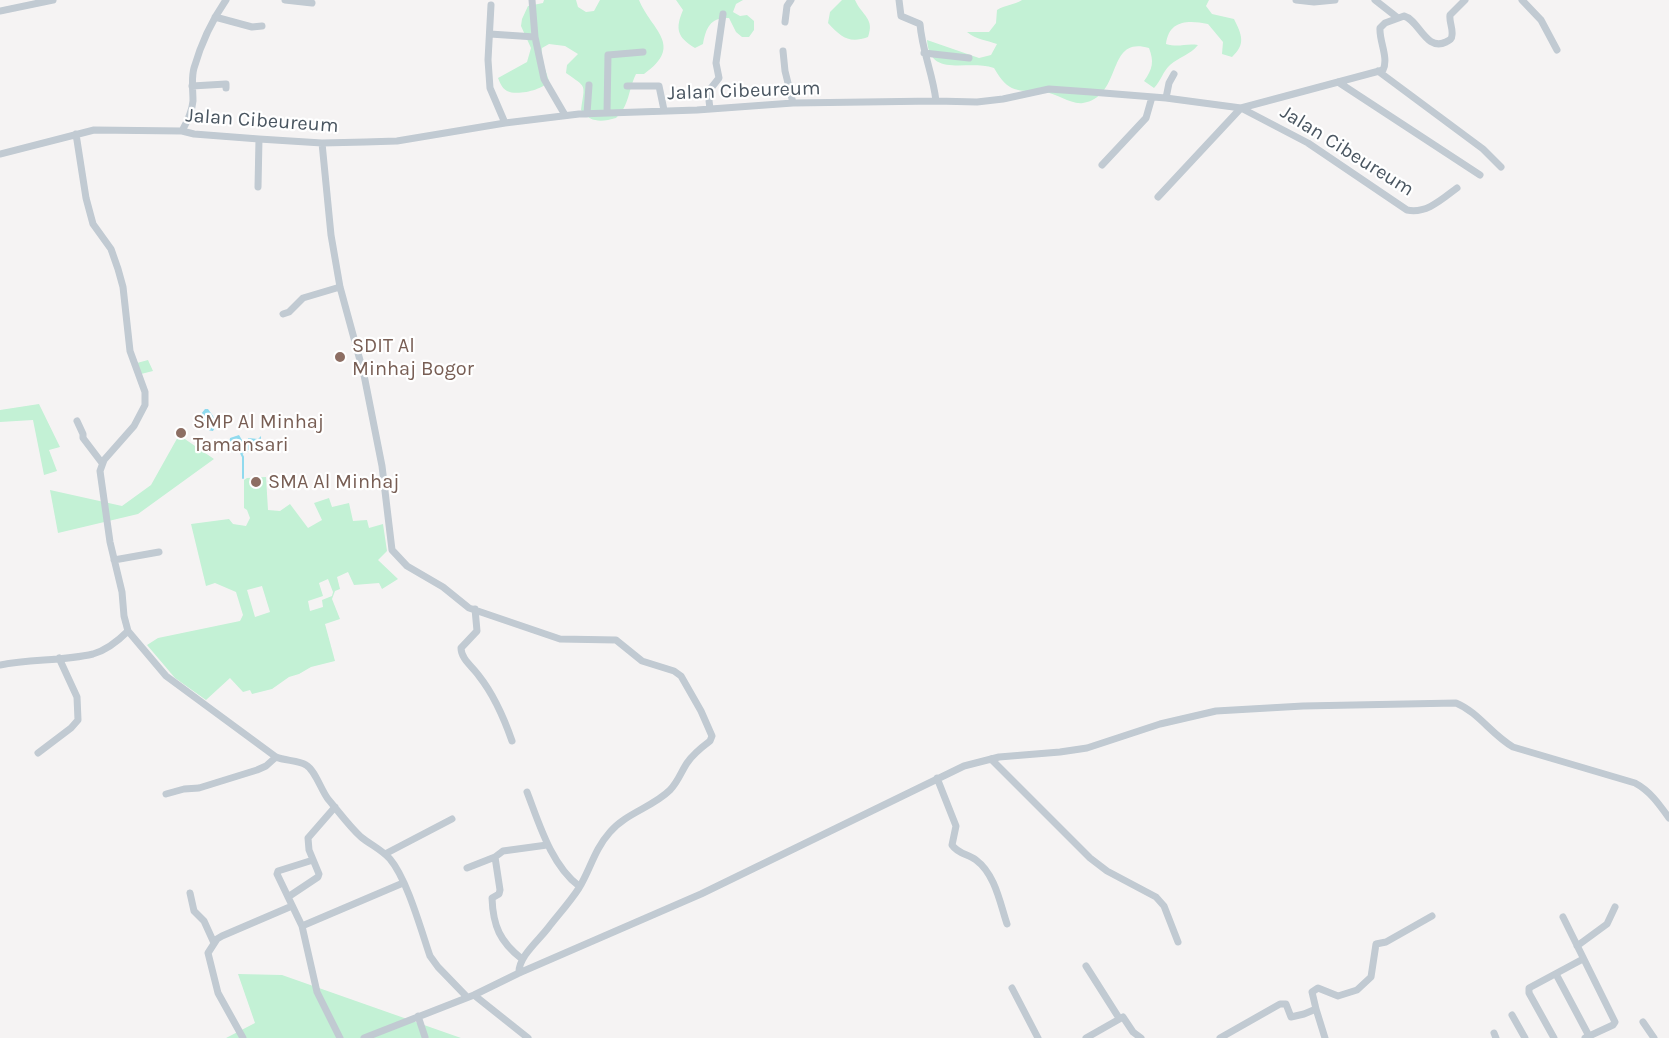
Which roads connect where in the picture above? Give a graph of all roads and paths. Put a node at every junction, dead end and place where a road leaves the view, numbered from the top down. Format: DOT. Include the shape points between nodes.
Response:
graph roads {
  1 [pos="53,0"];
  2 [pos="226,0"];
  3 [pos="285,0"];
  4 [pos="532,0"];
  5 [pos="791,0"];
  6 [pos="899,0"];
  7 [pos="1296,0"];
  8 [pos="1335,0"];
  9 [pos="1375,0"];
  10 [pos="1465,0"];
  11 [pos="1522,0"];
  12 [pos="312,3"];
  13 [pos="491,5"];
  14 [pos="0,11"];
  15 [pos="723,14"];
  16 [pos="215,17"];
  17 [pos="1398,18"];
  18 [pos="784,22"];
  19 [pos="262,26"];
  20 [pos="490,34"];
  21 [pos="535,37"];
  22 [pos="1557,50"];
  23 [pos="783,51"];
  24 [pos="643,52"];
  25 [pos="924,52"];
  26 [pos="969,58"];
  27 [pos="1378,71"];
  28 [pos="1174,74"];
  29 [pos="1338,82"];
  30 [pos="589,85"];
  31 [pos="192,86"];
  32 [pos="627,86"];
  33 [pos="226,88"];
  34 [pos="1152,97"];
  35 [pos="1166,98"];
  36 [pos="936,100"];
  37 [pos="793,103"];
  38 [pos="1241,108"];
  39 [pos="710,109"];
  40 [pos="664,110"];
  41 [pos="607,113"];
  42 [pos="588,114"];
  43 [pos="566,115"];
  44 [pos="506,123"];
  45 [pos="182,131"];
  46 [pos="76,134"];
  47 [pos="259,139"];
  48 [pos="322,143"];
  49 [pos="0,154"];
  50 [pos="1102,165"];
  51 [pos="1501,167"];
  52 [pos="1480,175"];
  53 [pos="258,188"];
  54 [pos="1457,189"];
  55 [pos="1158,197"];
  56 [pos="340,287"];
  57 [pos="283,314"];
  58 [pos="77,421"];
  59 [pos="102,463"];
  60 [pos="159,552"];
  61 [pos="114,560"];
  62 [pos="475,609"];
  63 [pos="128,631"];
  64 [pos="59,658"];
  65 [pos="0,665"];
  66 [pos="512,741"];
  67 [pos="38,753"];
  68 [pos="276,757"];
  69 [pos="991,759"];
  70 [pos="937,778"];
  71 [pos="527,792"];
  72 [pos="166,794"];
  73 [pos="335,807"];
  74 [pos="1669,818"];
  75 [pos="452,819"];
  76 [pos="548,845"];
  77 [pos="385,854"];
  78 [pos="495,856"];
  79 [pos="313,860"];
  80 [pos="467,868"];
  81 [pos="403,883"];
  82 [pos="579,886"];
  83 [pos="190,893"];
  84 [pos="288,897"];
  85 [pos="292,906"];
  86 [pos="1614,908"];
  87 [pos="1432,916"];
  88 [pos="1563,917"];
  89 [pos="1007,924"];
  90 [pos="302,926"];
  91 [pos="1178,942"];
  92 [pos="214,944"];
  93 [pos="1577,946"];
  94 [pos="522,959"];
  95 [pos="1583,959"];
  96 [pos="1086,966"];
  97 [pos="519,973"];
  98 [pos="1556,974"];
  99 [pos="1012,988"];
  100 [pos="470,996"];
  101 [pos="1316,1008"];
  102 [pos="1512,1015"];
  103 [pos="418,1016"];
  104 [pos="1119,1018"];
  105 [pos="1643,1022"];
  106 [pos="425,1037"];
  107 [pos="1587,1037"];
  108 [pos="243,1038"];
  109 [pos="340,1038"];
  110 [pos="364,1038"];
  111 [pos="528,1038"];
  112 [pos="1038,1038"];
  113 [pos="1086,1038"];
  114 [pos="1141,1038"];
  115 [pos="1220,1038"];
  116 [pos="1326,1038"];
  117 [pos="1525,1038"];
  118 [pos="1554,1038"];
  119 [pos="1654,1038"];
  1 -- 14 [label="street"];
  2 -- 16 [label="street"];
  3 -- 12 [label="street"];
  4 -- 21 [label="street"];
  5 -- 18 [label="street"];
  6 -- 25 [label="street" via="901,16 920,24"];
  7 -- 8 [label="street"];
  9 -- 17 [label="street"];
  10 -- 17 [label="street" via="1450,15 1452,37 1443,43 1428,39 1407,16"];
  11 -- 22 [label="street" via="1541,21"];
  13 -- 20 [label="street"];
  15 -- 39 [label="street" via="716,63 719,78 708,92"];
  16 -- 19 [label="street"];
  16 -- 31 [label="street" via="194,67"];
  17 -- 27 [label="street" via="1380,28 1385,65"];
  20 -- 21 [label="street"];
  20 -- 44 [label="street" via="490,88"];
  21 -- 43 [label="street" via="544,80"];
  23 -- 37 [label="street"];
  24 -- 41 [label="street" via="608,52"];
  25 -- 26 [label="street"];
  25 -- 36 [label="street"];
  27 -- 29 [label="street"];
  27 -- 51 [label="street" via="1483,149"];
  28 -- 35 [label="street"];
  29 -- 38 [label="street"];
  29 -- 52 [label="street"];
  30 -- 42 [label="street"];
  31 -- 33 [label="street" via="226,84"];
  31 -- 45 [label="street" via="193,102"];
  32 -- 40 [label="street" via="659,86"];
  34 -- 35 [label="street, Jalan Cibeureum"];
  34 -- 36 [label="street, Jalan Cibeureum" via="1049,89 989,102"];
  34 -- 50 [label="street" via="1146,118"];
  35 -- 38 [label="street, Jalan Cibeureum"];
  36 -- 37 [label="street, Jalan Cibeureum"];
  37 -- 39 [label="street, Jalan Cibeureum"];
  38 -- 54 [label="street, Jalan Cibeureum" via="1308,143 1407,210 1432,206"];
  38 -- 55 [label="street"];
  39 -- 40 [label="street, Jalan Cibeureum"];
  40 -- 41 [label="street, Jalan Cibeureum"];
  41 -- 42 [label="street, Jalan Cibeureum"];
  42 -- 43 [label="street, Jalan Cibeureum"];
  43 -- 44 [label="street, Jalan Cibeureum"];
  44 -- 48 [label="street, Jalan Cibeureum" via="397,141"];
  45 -- 46 [label="street, Jalan Cibeureum" via="94,130"];
  45 -- 47 [label="street, Jalan Cibeureum"];
  46 -- 49 [label="street, Jalan Cibeureum"];
  46 -- 59 [label="street" via="86,198 95,229 111,249 118,269 130,351 145,392 145,405 134,426"];
  47 -- 48 [label="street, Jalan Cibeureum"];
  47 -- 53 [label="street"];
  48 -- 56 [label="street" via="328,216"];
  56 -- 57 [label="street" via="300,299"];
  56 -- 62 [label="street" via="364,375 382,466 392,550 407,566"];
  58 -- 59 [label="street" via="83,438"];
  59 -- 61 [label="street" via="103,501"];
  60 -- 61 [label="street"];
  61 -- 63 [label="street"];
  62 -- 66 [label="street" via="477,631 461,648 461,654 497,703"];
  62 -- 82 [label="street" via="560,639 616,640 642,661 674,670 692,694 711,734 710,741 687,763 669,790 610,831"];
  63 -- 64 [label="street" via="101,651"];
  63 -- 68 [label="street" via="166,676"];
  64 -- 65 [label="street"];
  64 -- 67 [label="street" via="77,697 78,720"];
  68 -- 72 [label="street" via="257,770"];
  68 -- 73 [label="street" via="308,766"];
  69 -- 70 [label="street"];
  69 -- 74 [label="street" via="1080,749 1160,724 1232,709 1449,702 1468,710 1513,747 1643,787"];
  69 -- 91 [label="street" via="1090,858 1156,897 1164,906"];
  70 -- 89 [label="street" via="956,826 952,845 986,870"];
  70 -- 97 [label="street" via="701,894"];
  71 -- 76 [label="street"];
  73 -- 77 [label="street" via="357,833"];
  73 -- 79 [label="street" via="309,837"];
  75 -- 77 [label="street"];
  76 -- 78 [label="street" via="503,851"];
  76 -- 82 [label="street"];
  77 -- 81 [label="street"];
  78 -- 80 [label="street"];
  78 -- 94 [label="street" via="500,890 492,898 494,917 503,943"];
  79 -- 84 [label="street" via="318,877"];
  79 -- 84 [label="street" via="277,872"];
  81 -- 90 [label="street"];
  81 -- 100 [label="street" via="430,956"];
  82 -- 94 [label="street"];
  83 -- 92 [label="street" via="194,911 204,921"];
  84 -- 85 [label="street"];
  85 -- 90 [label="street"];
  85 -- 92 [label="street" via="222,936"];
  86 -- 93 [label="street" via="1606,924"];
  87 -- 101 [label="street" via="1376,944 1371,977 1357,990 1338,996 1318,988 1312,992"];
  88 -- 93 [label="street"];
  90 -- 109 [label="street" via="317,993"];
  92 -- 108 [label="street" via="208,954 215,986"];
  93 -- 95 [label="street"];
  94 -- 97 [label="street"];
  95 -- 98 [label="street"];
  95 -- 107 [label="street" via="1615,1022"];
  96 -- 104 [label="street"];
  97 -- 100 [label="street"];
  98 -- 107 [label="street"];
  98 -- 118 [label="street" via="1528,990"];
  99 -- 112 [label="street"];
  100 -- 103 [label="street"];
  100 -- 111 [label="street"];
  101 -- 115 [label="street" via="1291,1017 1286,1004 1280,1004"];
  101 -- 116 [label="street"];
  102 -- 117 [label="street"];
  103 -- 106 [label="street"];
  103 -- 110 [label="street"];
  104 -- 113 [label="street"];
  104 -- 114 [label="street" via="1126,1019"];
  105 -- 119 [label="street"];
}
